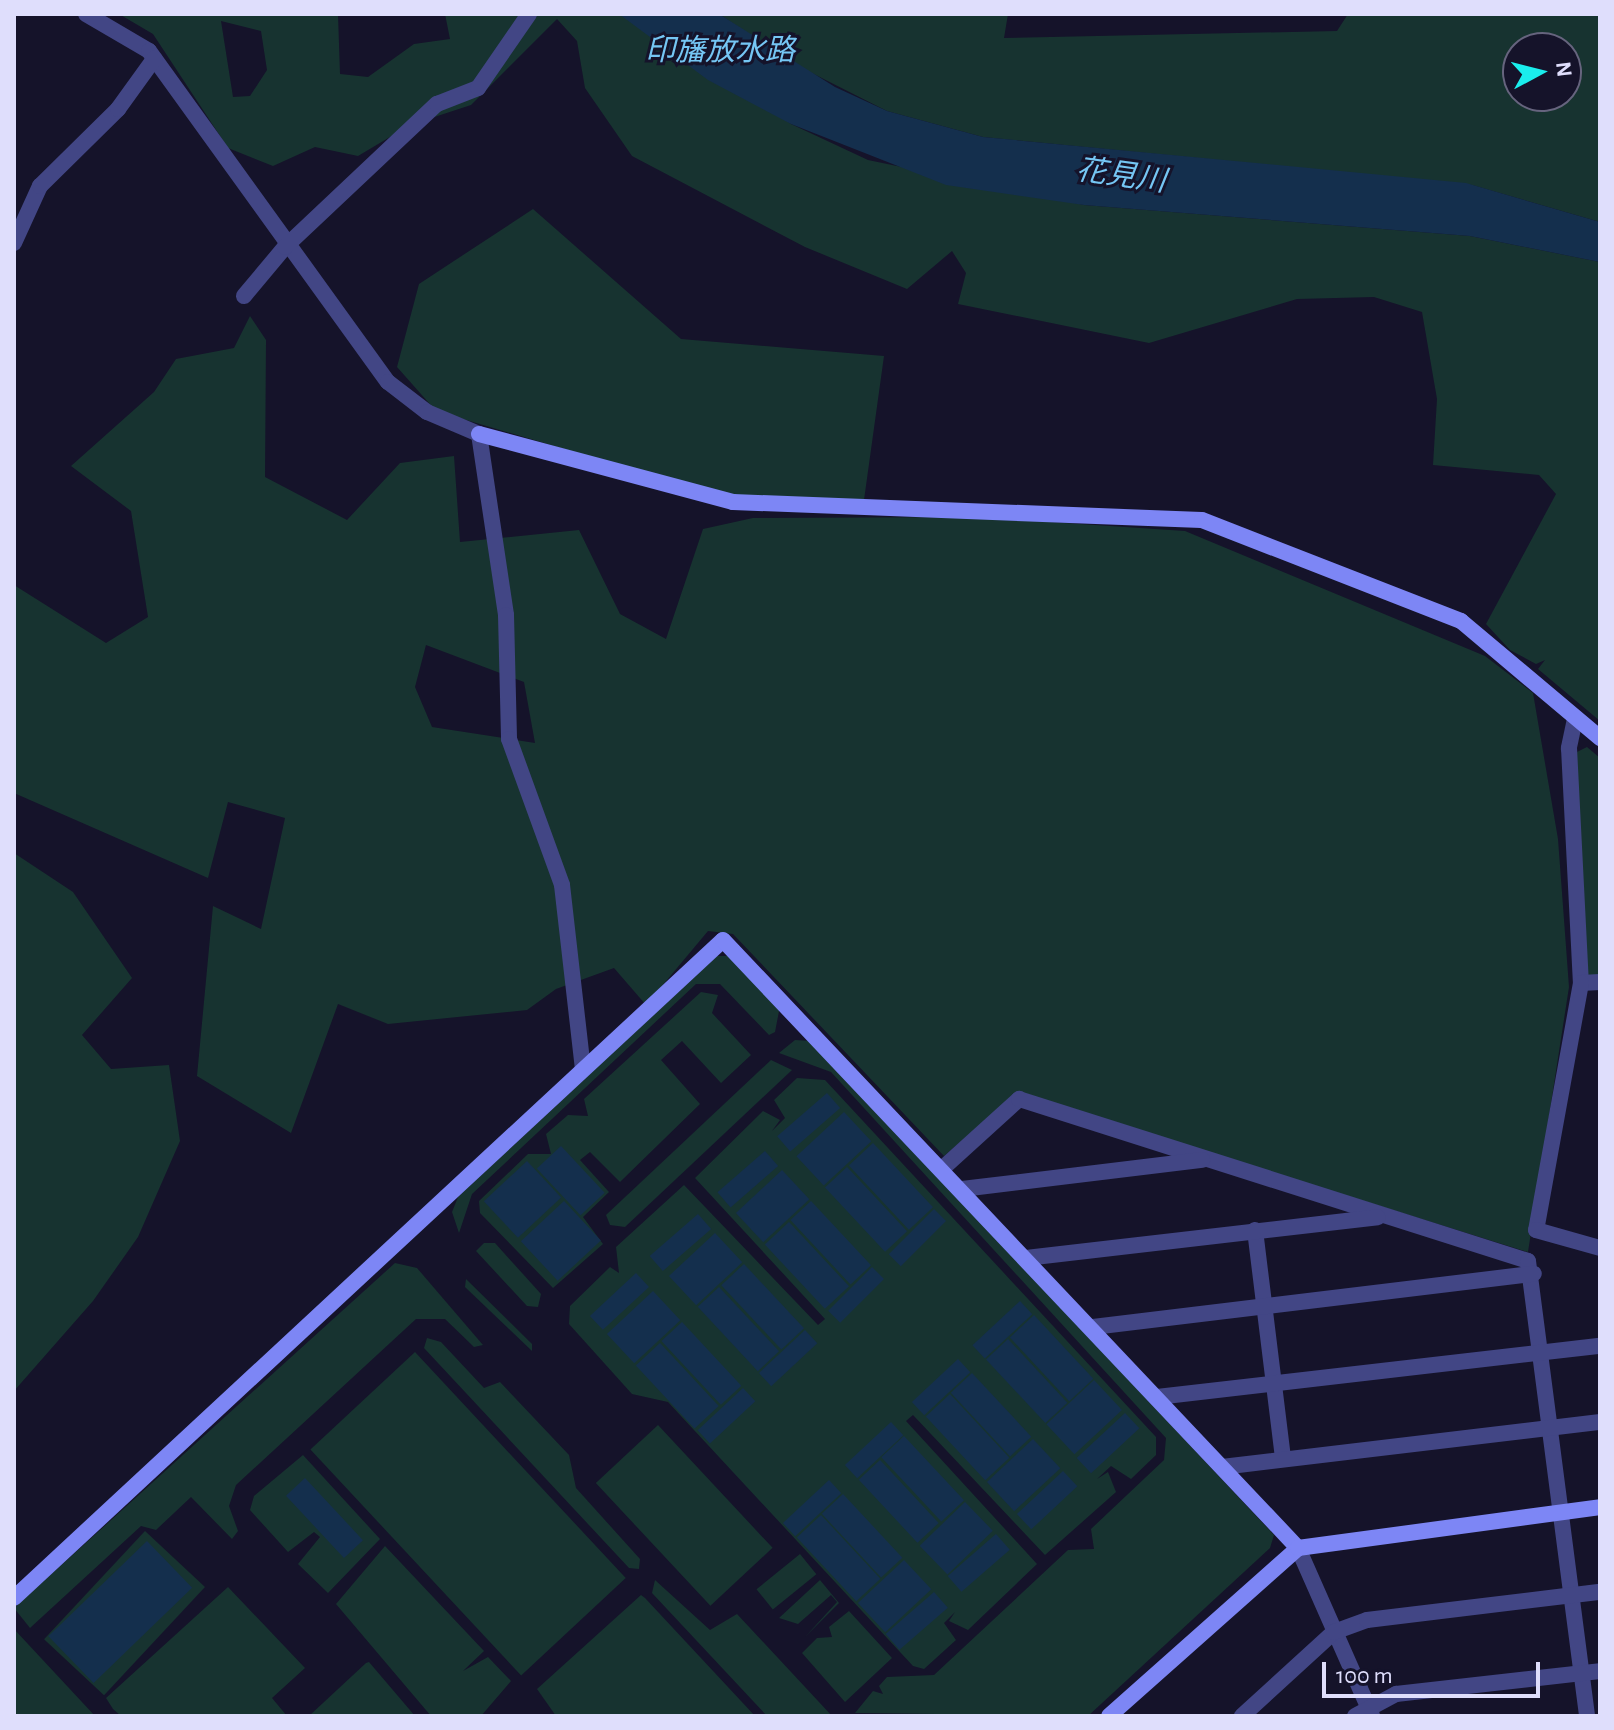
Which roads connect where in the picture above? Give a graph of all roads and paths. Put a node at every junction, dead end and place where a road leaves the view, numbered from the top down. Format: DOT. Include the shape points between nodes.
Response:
graph roads {
  1 [pos="86,14"];
  2 [pos="529,14"];
  3 [pos="154,59"];
  4 [pos="14,243"];
  5 [pos="285,247"];
  6 [pos="244,296"];
  7 [pos="479,434"];
  8 [pos="1575,719"];
  9 [pos="1600,738"];
  10 [pos="1600,982"];
  11 [pos="1581,983"];
  12 [pos="583,1069"];
  13 [pos="1208,1159"];
  14 [pos="943,1168"];
  15 [pos="962,1189"];
  16 [pos="1383,1216"];
  17 [pos="1255,1230"];
  18 [pos="1600,1248"];
  19 [pos="1026,1258"];
  20 [pos="1534,1274"];
  21 [pos="1264,1306"];
  22 [pos="1093,1327"];
  23 [pos="1600,1346"];
  24 [pos="1543,1353"];
  25 [pos="1274,1385"];
  26 [pos="1157,1397"];
  27 [pos="1600,1422"];
  28 [pos="1552,1428"];
  29 [pos="1283,1458"];
  30 [pos="1222,1467"];
  31 [pos="1600,1507"];
  32 [pos="1562,1512"];
  33 [pos="1298,1548"];
  34 [pos="1600,1592"];
  35 [pos="1572,1596"];
  36 [pos="14,1598"];
  37 [pos="1334,1632"];
  38 [pos="1600,1671"];
  39 [pos="1582,1674"];
  40 [pos="1365,1712"];
  41 [pos="1109,1716"];
  42 [pos="1242,1716"];
  43 [pos="1587,1716"];
  1 -- 3 [label="street" via="136,40"];
  2 -- 5 [label="street" via="478,88 437,104"];
  3 -- 4 [label="street" via="118,109 40,186"];
  3 -- 5 [label="street"];
  5 -- 6 [label="street"];
  5 -- 7 [label="street" via="388,382 439,419"];
  7 -- 8 [label="street" via="733,502 1202,520 1461,621"];
  7 -- 12 [label="street" via="506,615 509,739 562,885"];
  8 -- 9 [label="street"];
  8 -- 11 [label="street" via="1569,748"];
  10 -- 11 [label="street"];
  11 -- 18 [label="street" via="1536,1230"];
  12 -- 14 [label="street" via="716,943 732,942"];
  12 -- 36 [label="street"];
  13 -- 14 [label="street" via="1019,1099"];
  13 -- 15 [label="street"];
  13 -- 16 [label="street"];
  14 -- 15 [label="street"];
  15 -- 19 [label="street"];
  16 -- 17 [label="street"];
  16 -- 20 [label="street" via="1528,1261"];
  17 -- 19 [label="street"];
  17 -- 21 [label="street"];
  19 -- 22 [label="street"];
  20 -- 21 [label="street"];
  20 -- 24 [label="street"];
  21 -- 22 [label="street"];
  21 -- 25 [label="street"];
  22 -- 26 [label="street"];
  23 -- 24 [label="street"];
  24 -- 25 [label="street"];
  24 -- 28 [label="street"];
  25 -- 26 [label="street"];
  25 -- 29 [label="street"];
  26 -- 30 [label="street"];
  27 -- 28 [label="street"];
  28 -- 29 [label="street"];
  28 -- 32 [label="street"];
  29 -- 30 [label="street"];
  30 -- 33 [label="street"];
  31 -- 32 [label="street"];
  32 -- 33 [label="street"];
  32 -- 35 [label="street"];
  33 -- 37 [label="street"];
  33 -- 41 [label="street"];
  34 -- 35 [label="street"];
  35 -- 37 [label="street" via="1367,1620"];
  35 -- 39 [label="street"];
  37 -- 40 [label="street"];
  37 -- 42 [label="street"];
  38 -- 39 [label="street"];
  39 -- 40 [label="street" via="1396,1694"];
  39 -- 43 [label="street"];
}
